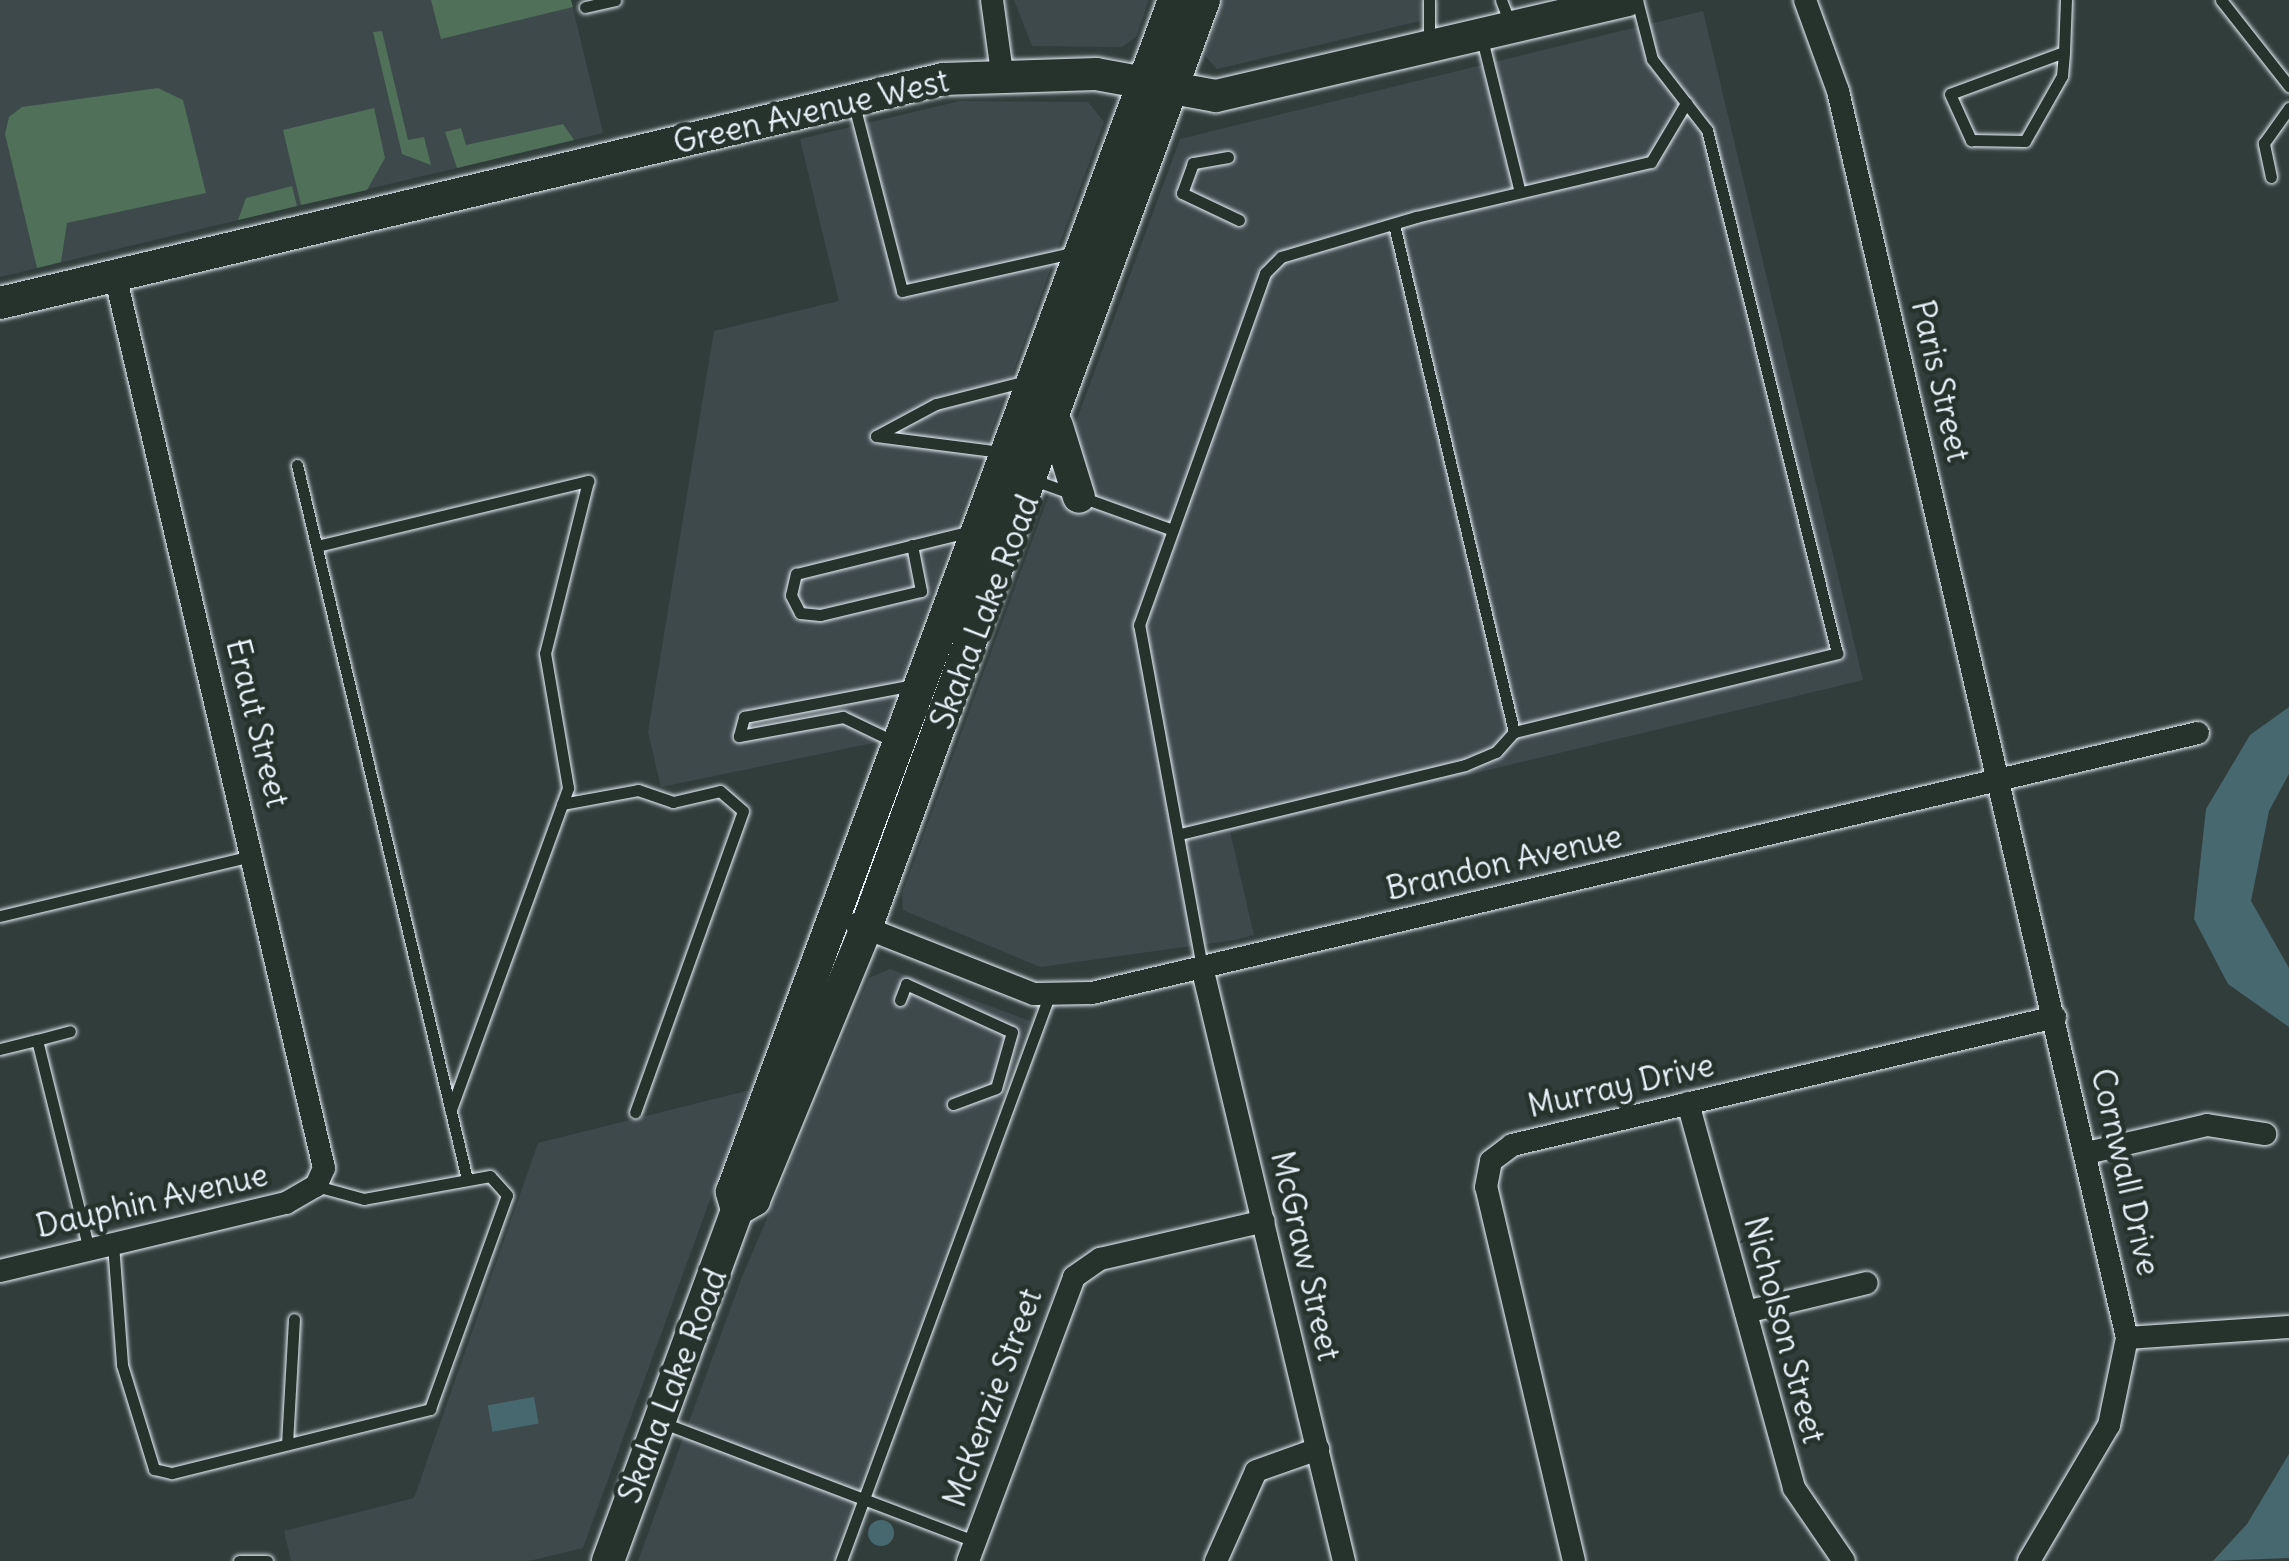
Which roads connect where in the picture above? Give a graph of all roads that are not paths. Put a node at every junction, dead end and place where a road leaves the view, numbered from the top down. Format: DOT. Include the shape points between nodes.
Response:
graph roads {
  1 [pos="615,0"];
  2 [pos="992,0"];
  3 [pos="1174,0"];
  4 [pos="1204,0"];
  5 [pos="1429,0"];
  6 [pos="1627,0"];
  7 [pos="1637,0"];
  8 [pos="1805,0"];
  9 [pos="2066,0"];
  10 [pos="2221,0"];
  11 [pos="1583,5"];
  12 [pos="586,7"];
  13 [pos="1498,21"];
  14 [pos="1429,47"];
  15 [pos="2064,52"];
  16 [pos="1002,73"];
  17 [pos="1155,86"];
  18 [pos="2289,86"];
  19 [pos="853,100"];
  20 [pos="1686,103"];
  21 [pos="2289,108"];
  22 [pos="1228,158"];
  23 [pos="2271,177"];
  24 [pos="1519,189"];
  25 [pos="1239,220"];
  26 [pos="1396,229"];
  27 [pos="1079,246"];
  28 [pos="115,275"];
  29 [pos="0,303"];
  30 [pos="1030,380"];
  31 [pos="1056,421"];
  32 [pos="1003,452"];
  33 [pos="297,465"];
  34 [pos="1034,480"];
  35 [pos="1080,497"];
  36 [pos="1170,529"];
  37 [pos="975,530"];
  38 [pos="321,545"];
  39 [pos="912,545"];
  40 [pos="920,678"];
  41 [pos="1514,732"];
  42 [pos="2198,733"];
  43 [pos="897,742"];
  44 [pos="1998,780"];
  45 [pos="562,804"];
  46 [pos="1180,834"];
  47 [pos="256,855"];
  48 [pos="0,916"];
  49 [pos="834,916"];
  50 [pos="866,928"];
  51 [pos="1202,967"];
  52 [pos="1048,996"];
  53 [pos="900,1000"];
  54 [pos="2054,1017"];
  55 [pos="70,1031"];
  56 [pos="36,1040"];
  57 [pos="0,1048"];
  58 [pos="1688,1103"];
  59 [pos="953,1104"];
  60 [pos="451,1110"];
  61 [pos="635,1112"];
  62 [pos="2265,1134"];
  63 [pos="2088,1153"];
  64 [pos="466,1175"];
  65 [pos="316,1186"];
  66 [pos="737,1210"];
  67 [pos="1264,1222"];
  68 [pos="113,1244"];
  69 [pos="89,1250"];
  70 [pos="0,1271"];
  71 [pos="1866,1282"];
  72 [pos="1746,1312"];
  73 [pos="294,1319"];
  74 [pos="2289,1327"];
  75 [pos="2127,1338"];
  76 [pos="659,1422"];
  77 [pos="287,1444"];
  78 [pos="1318,1449"];
  79 [pos="863,1499"];
  80 [pos="971,1551"];
  81 [pos="238,1561"];
  82 [pos="267,1561"];
  83 [pos="608,1561"];
  84 [pos="840,1561"];
  85 [pos="1216,1561"];
  86 [pos="1344,1561"];
  87 [pos="1574,1561"];
  88 [pos="1844,1561"];
  89 [pos="2029,1561"];
  1 -- 12 [label="lane"];
  2 -- 16 [label="street"];
  3 -- 17 [label="main road, Skaha Lake Road"];
  4 -- 17 [label="main road, Skaha Lake Road"];
  5 -- 14 [label="lane"];
  6 -- 11 [label="main road, Green Avenue West"];
  7 -- 20 [label="lane" via="1652,59"];
  8 -- 44 [label="street, Paris Street" via="1838,91"];
  9 -- 15 [label="lane"];
  10 -- 18 [label="lane"];
  11 -- 13 [label="main road, Green Avenue West"];
  13 -- 14 [label="main road, Green Avenue West"];
  13 -- 24 [label="lane"];
  14 -- 17 [label="main road, Green Avenue West" via="1216,96"];
  15 -- 15 [label="lane" via="1950,94 1971,140 2025,141 2056,89"];
  16 -- 17 [label="main road, Green Avenue West"];
  16 -- 19 [label="main road, Green Avenue West"];
  17 -- 27 [label="main road, Skaha Lake Road"];
  17 -- 31 [label="main road, Skaha Lake Road"];
  19 -- 27 [label="lane" via="902,291"];
  19 -- 28 [label="main road, Green Avenue West"];
  20 -- 24 [label="lane" via="1650,162"];
  20 -- 41 [label="lane" via="1707,130 1837,652"];
  21 -- 23 [label="lane" via="2264,143"];
  22 -- 25 [label="lane" via="1192,164 1181,185 1187,199"];
  24 -- 26 [label="lane"];
  26 -- 36 [label="lane" via="1268,266"];
  26 -- 41 [label="lane"];
  27 -- 30 [label="main road, Skaha Lake Road"];
  27 -- 34 [label="main road" via="1052,372 1022,454"];
  28 -- 29 [label="main road, Green Avenue West"];
  28 -- 47 [label="street, Eraut Street"];
  30 -- 32 [label="main road, Skaha Lake Road"];
  30 -- 32 [label="lane" via="936,404 876,436"];
  31 -- 34 [label="main road, Skaha Lake Road"];
  31 -- 35 [label="main road"];
  32 -- 37 [label="main road, Skaha Lake Road"];
  33 -- 38 [label="lane"];
  34 -- 35 [label="lane"];
  34 -- 40 [label="main road" via="1000,517 954,635"];
  34 -- 50 [label="main road, Skaha Lake Road"];
  35 -- 36 [label="lane"];
  36 -- 46 [label="lane" via="1138,646"];
  37 -- 39 [label="lane"];
  37 -- 40 [label="main road, Skaha Lake Road"];
  38 -- 45 [label="lane" via="588,480 545,653 568,788"];
  38 -- 60 [label="lane"];
  39 -- 39 [label="lane" via="796,574 791,596 800,613 820,615 921,591"];
  40 -- 43 [label="main road, Skaha Lake Road"];
  40 -- 43 [label="lane" via="744,716 739,736 843,717"];
  41 -- 46 [label="lane" via="1496,752 1464,765"];
  42 -- 44 [label="street, Brandon Avenue"];
  43 -- 49 [label="main road, Skaha Lake Road"];
  44 -- 51 [label="street, Brandon Avenue"];
  44 -- 54 [label="street, Cornwall Drive"];
  45 -- 60 [label="lane"];
  45 -- 61 [label="lane" via="638,790 674,802 720,792 744,811"];
  46 -- 51 [label="lane"];
  47 -- 48 [label="lane"];
  47 -- 65 [label="street, Eraut Street" via="323,1141"];
  49 -- 50 [label="street"];
  49 -- 66 [label="main road, Skaha Lake Road" via="732,1192"];
  50 -- 52 [label="street"];
  50 -- 66 [label="main road, Skaha Lake Road" via="754,1200"];
  51 -- 52 [label="street, Brandon Avenue"];
  51 -- 67 [label="street, McGraw Street"];
  52 -- 79 [label="lane"];
  53 -- 59 [label="lane" via="906,984 1012,1032 996,1088"];
  54 -- 58 [label="street, Murray Drive"];
  54 -- 63 [label="street, Cornwall Drive"];
  55 -- 56 [label="lane"];
  56 -- 57 [label="lane"];
  56 -- 69 [label="lane"];
  58 -- 72 [label="street, Nicholson Street"];
  58 -- 87 [label="street, Murray Drive" via="1512,1145 1490,1161 1486,1188"];
  60 -- 64 [label="lane"];
  62 -- 63 [label="street" via="2207,1126"];
  63 -- 75 [label="street, Cornwall Drive"];
  64 -- 65 [label="lane" via="364,1199"];
  64 -- 77 [label="lane" via="490,1176 507,1194 430,1409"];
  65 -- 68 [label="street, Dauphin Avenue" via="286,1203"];
  66 -- 76 [label="main road, Skaha Lake Road"];
  67 -- 78 [label="street, McGraw Street"];
  67 -- 80 [label="street, McKenzie Street" via="1100,1259 1074,1277"];
  68 -- 69 [label="street, Dauphin Avenue"];
  68 -- 77 [label="lane" via="122,1364 154,1469"];
  69 -- 70 [label="street, Dauphin Avenue"];
  71 -- 72 [label="street"];
  72 -- 88 [label="street, Nicholson Street" via="1794,1488"];
  73 -- 77 [label="lane"];
  74 -- 75 [label="street"];
  75 -- 89 [label="street, Cornwall Drive" via="2110,1425"];
  76 -- 79 [label="lane"];
  76 -- 83 [label="main road, Skaha Lake Road"];
  78 -- 85 [label="street" via="1256,1471"];
  78 -- 86 [label="street, McGraw Street"];
  79 -- 80 [label="lane"];
  79 -- 84 [label="lane"];
  81 -- 82 [label="lane"];
}
